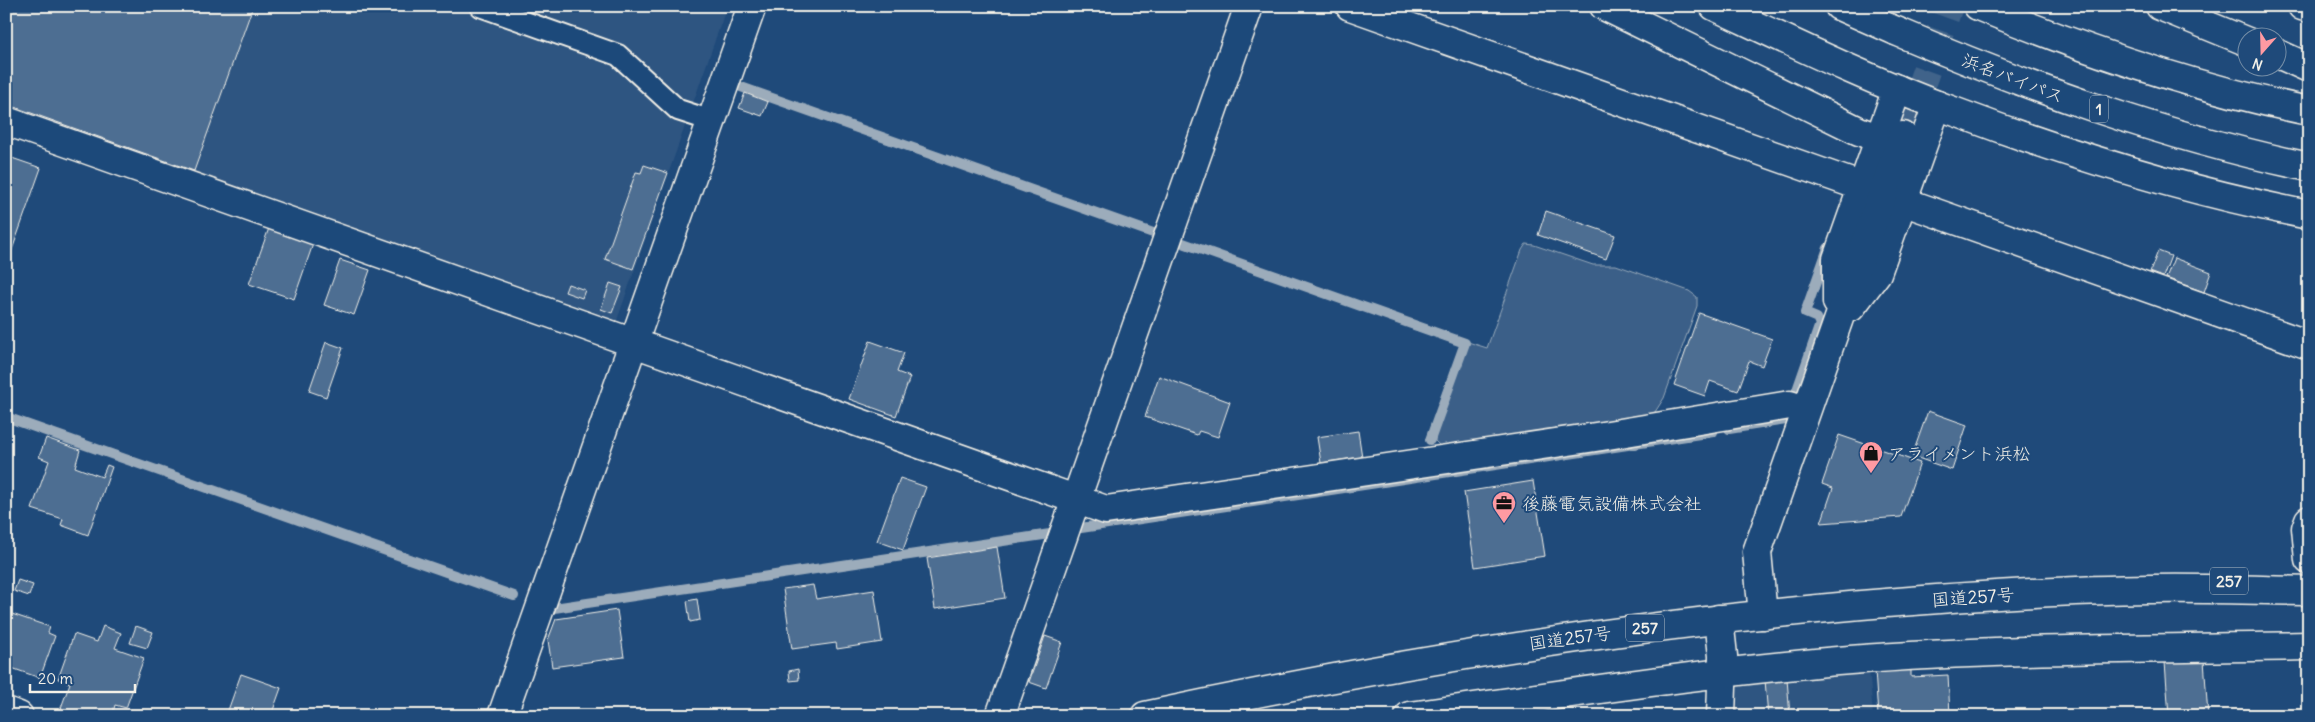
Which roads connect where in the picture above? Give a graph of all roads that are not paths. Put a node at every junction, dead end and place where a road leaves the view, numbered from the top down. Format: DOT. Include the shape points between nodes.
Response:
graph roads {
  1 [pos="480,6"];
  2 [pos="752,6"];
  3 [pos="1250,6"];
  4 [pos="1350,6"];
  5 [pos="1604,6"];
  6 [pos="1714,6"];
  7 [pos="1839,6"];
  8 [pos="1978,6"];
  9 [pos="2160,6"];
  10 [pos="2302,6"];
  11 [pos="2309,8"];
  12 [pos="2238,38"];
  13 [pos="2288,59"];
  14 [pos="2309,68"];
  15 [pos="1897,89"];
  16 [pos="1936,105"];
  17 [pos="2309,111"];
  18 [pos="712,121"];
  19 [pos="6,122"];
  20 [pos="1892,137"];
  21 [pos="2309,167"];
  22 [pos="1863,187"];
  23 [pos="1902,201"];
  24 [pos="2309,215"];
  25 [pos="1836,326"];
  26 [pos="633,343"];
  27 [pos="2309,345"];
  28 [pos="1806,410"];
  29 [pos="1075,500"];
  30 [pos="2309,520"];
  31 [pos="2309,560"];
  32 [pos="2309,574"];
  33 [pos="2150,589"];
  34 [pos="2309,591"];
  35 [pos="1763,615"];
  36 [pos="1719,620"];
  37 [pos="2309,646"];
  38 [pos="1723,674"];
  39 [pos="6,711"];
  40 [pos="19,716"];
  41 [pos="502,716"];
  42 [pos="1000,716"];
  43 [pos="1146,716"];
  44 [pos="1409,716"];
  45 [pos="1721,716"];
  1 -- 18 [label="lane" via="618,55 678,110"];
  2 -- 18 [label="main road"];
  3 -- 29 [label="main road"];
  4 -- 22 [label="main road"];
  5 -- 20 [label="main road" via="1850,127"];
  6 -- 15 [label="main road"];
  7 -- 21 [label="main road, 浜名バイパス / 1, bridge" via="1979,66 2166,132"];
  8 -- 17 [label="main road" via="2182,79"];
  9 -- 12 [label="main road"];
  10 -- 11 [label="main road"];
  13 -- 14 [label="main road"];
  15 -- 16 [label="main road"];
  15 -- 20 [label="main road"];
  16 -- 23 [label="main road"];
  16 -- 24 [label="main road" via="2052,148 2155,179"];
  18 -- 26 [label="main road"];
  19 -- 26 [label="main road"];
  20 -- 22 [label="main road"];
  20 -- 25 [label="main road"];
  22 -- 25 [label="main road" via="1838,259"];
  23 -- 25 [label="main road" via="1877,273"];
  23 -- 27 [label="main road"];
  25 -- 28 [label="main road"];
  26 -- 29 [label="main road"];
  26 -- 41 [label="main road"];
  28 -- 29 [label="main road" via="1790,404 1602,436 1106,510"];
  28 -- 35 [label="main road" via="1756,552"];
  29 -- 42 [label="main road"];
  30 -- 31 [label="main road" via="2306,528"];
  32 -- 33 [label="main road, 国道257号 / 257"];
  33 -- 34 [label="main road, 国道257号 / 257"];
  33 -- 35 [label="main road, 国道257号 / 257" via="1946,599"];
  35 -- 36 [label="main road, 国道257号 / 257"];
  36 -- 38 [label="main road"];
  36 -- 43 [label="main road, 国道257号 / 257" via="1459,655 1331,677"];
  37 -- 38 [label="main road" via="1929,655"];
  38 -- 44 [label="main road"];
  38 -- 45 [label="main road"];
  39 -- 40 [label="main road"];
}
